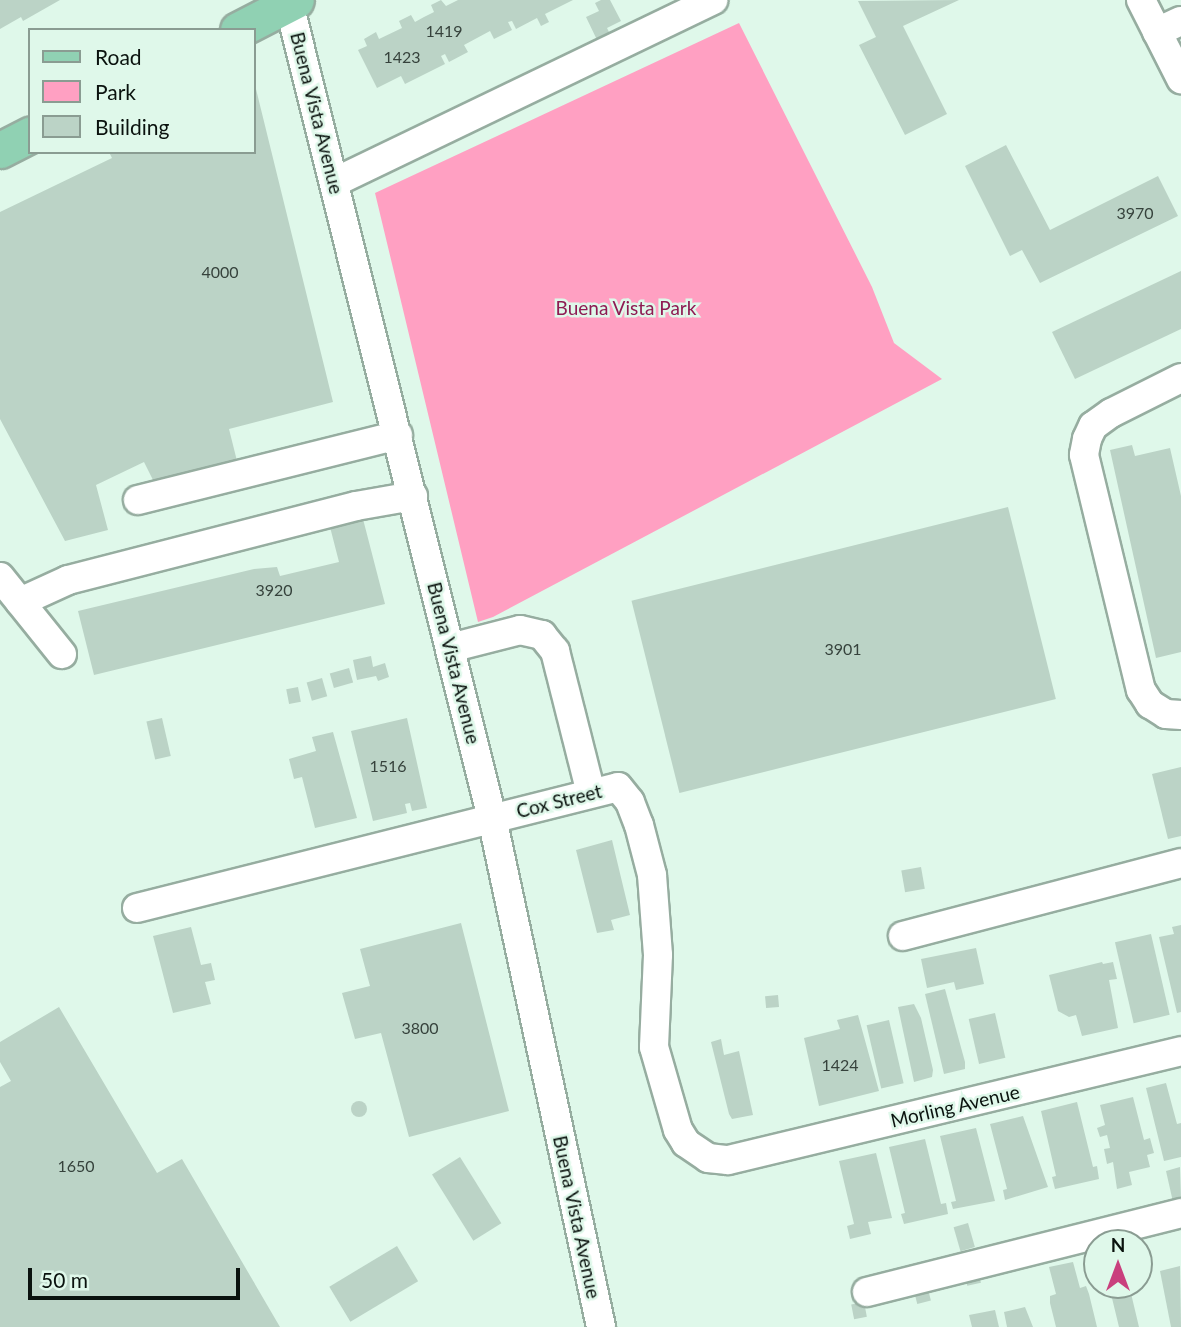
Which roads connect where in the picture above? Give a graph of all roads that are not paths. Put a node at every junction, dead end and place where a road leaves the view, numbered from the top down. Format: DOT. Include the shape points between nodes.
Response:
graph roads {
  1 [pos="713,0"];
  2 [pos="1141,0"];
  3 [pos="293,2"];
  4 [pos="1169,27"];
  5 [pos="241,28"];
  6 [pos="1181,79"];
  7 [pos="28,136"];
  8 [pos="0,150"];
  9 [pos="335,182"];
  10 [pos="1181,378"];
  11 [pos="398,435"];
  12 [pos="413,496"];
  13 [pos="138,500"];
  14 [pos="0,577"];
  15 [pos="20,602"];
  16 [pos="450,648"];
  17 [pos="62,654"];
  18 [pos="1181,715"];
  19 [pos="591,793"];
  20 [pos="492,818"];
  21 [pos="1181,863"];
  22 [pos="137,908"];
  23 [pos="903,936"];
  24 [pos="1181,1051"];
  25 [pos="729,1160"];
  26 [pos="1181,1213"];
  27 [pos="867,1292"];
  28 [pos="601,1327"];
  1 -- 9 [label="street"];
  2 -- 4 [label="street"];
  3 -- 5 [label="main road"];
  3 -- 9 [label="street, Buena Vista Avenue"];
  4 -- 6 [label="street"];
  7 -- 8 [label="main road"];
  9 -- 11 [label="street, Buena Vista Avenue"];
  10 -- 18 [label="street" via="1093,426 1084,455 1141,690 1150,704 1166,714"];
  11 -- 12 [label="street, Buena Vista Avenue"];
  11 -- 13 [label="street"];
  12 -- 15 [label="street" via="356,506 68,580"];
  12 -- 16 [label="street, Buena Vista Avenue"];
  14 -- 15 [label="street"];
  15 -- 17 [label="street"];
  16 -- 19 [label="street" via="520,630 542,635 555,651"];
  16 -- 20 [label="street, Buena Vista Avenue"];
  19 -- 20 [label="street, Cox Street"];
  19 -- 25 [label="street, Cox Street" via="618,786 630,802 649,858 658,955 654,1047 678,1130 686,1143 708,1158"];
  20 -- 22 [label="street, Cox Street"];
  20 -- 28 [label="street, Buena Vista Avenue"];
  21 -- 23 [label="street"];
  24 -- 25 [label="street, Morling Avenue"];
  26 -- 27 [label="street"];
}
